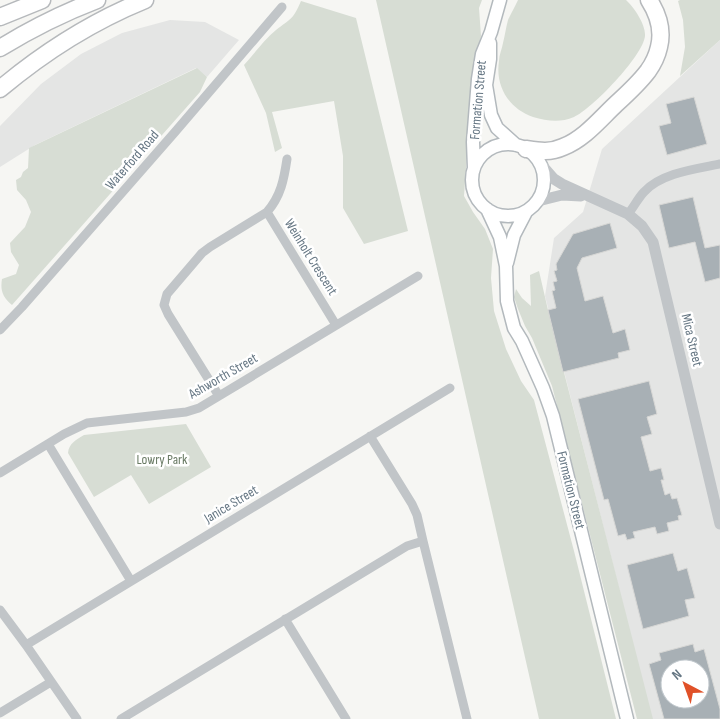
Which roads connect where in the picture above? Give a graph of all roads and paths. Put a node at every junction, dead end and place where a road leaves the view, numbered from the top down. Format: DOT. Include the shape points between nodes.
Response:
graph roads {
  1 [pos="20,0"];
  2 [pos="42,0"];
  3 [pos="97,0"];
  4 [pos="145,0"];
  5 [pos="500,0"];
  6 [pos="649,0"];
  7 [pos="0,6"];
  8 [pos="282,7"];
  9 [pos="0,17"];
  10 [pos="491,32"];
  11 [pos="0,48"];
  12 [pos="0,89"];
  13 [pos="521,147"];
  14 [pos="287,159"];
  15 [pos="540,163"];
  16 [pos="720,164"];
  17 [pos="474,170"];
  18 [pos="588,196"];
  19 [pos="538,201"];
  20 [pos="487,210"];
  21 [pos="266,212"];
  22 [pos="526,212"];
  23 [pos="628,214"];
  24 [pos="506,266"];
  25 [pos="418,276"];
  26 [pos="336,325"];
  27 [pos="0,330"];
  28 [pos="450,388"];
  29 [pos="219,396"];
  30 [pos="370,436"];
  31 [pos="48,444"];
  32 [pos="0,473"];
  33 [pos="720,524"];
  34 [pos="423,541"];
  35 [pos="131,581"];
  36 [pos="0,610"];
  37 [pos="285,620"];
  38 [pos="26,644"];
  39 [pos="51,682"];
  40 [pos="0,713"];
  41 [pos="77,719"];
  42 [pos="121,719"];
  43 [pos="346,719"];
  44 [pos="467,719"];
  45 [pos="627,719"];
  1 -- 7 [label="highway"];
  2 -- 9 [label="highway"];
  3 -- 11 [label="highway" via="46,22"];
  4 -- 12 [label="highway" via="71,37 38,58"];
  5 -- 10 [label="main road, Formation Street"];
  6 -- 13 [label="highway" via="658,18 660,46 648,71 571,143 549,152"];
  8 -- 27 [label="street, Waterford Road"];
  10 -- 13 [label="main road, Formation Street" via="486,85 491,115 497,128"];
  10 -- 17 [label="main road, Formation Street" via="482,54 478,79"];
  13 -- 15 [label="main road"];
  13 -- 17 [label="main road" via="505,144 494,147 478,161"];
  14 -- 21 [label="street" via="280,192"];
  15 -- 18 [label="street, Mica Street" via="554,179"];
  15 -- 19 [label="main road" via="544,182"];
  16 -- 23 [label="street" via="662,178 645,191"];
  17 -- 20 [label="main road" via="474,192"];
  18 -- 19 [label="street, Mica Street" via="562,195"];
  18 -- 23 [label="street, Mica Street"];
  19 -- 22 [label="main road"];
  20 -- 22 [label="main road" via="506,216"];
  20 -- 24 [label="main road, Formation Street" via="500,237"];
  21 -- 26 [label="street, Weinholt Crescent"];
  21 -- 29 [label="street, Weinholt Crescent" via="202,253 167,294 164,305"];
  22 -- 24 [label="main road, Formation Street" via="514,235"];
  23 -- 33 [label="street, Mica Street" via="653,242"];
  24 -- 45 [label="main road, Formation Street" via="507,301 514,328 543,388 552,416"];
  25 -- 26 [label="street, Ashworth Street"];
  26 -- 29 [label="street, Ashworth Street"];
  28 -- 30 [label="street, Janice Street"];
  29 -- 31 [label="street, Ashworth Street" via="186,412 87,424"];
  30 -- 34 [label="street" via="418,515"];
  30 -- 35 [label="street, Janice Street"];
  31 -- 32 [label="street, Ashworth Street"];
  31 -- 35 [label="street"];
  34 -- 37 [label="street" via="407,546"];
  34 -- 44 [label="street"];
  35 -- 38 [label="street, Janice Street"];
  36 -- 38 [label="street"];
  37 -- 42 [label="street"];
  37 -- 43 [label="street"];
  38 -- 39 [label="street"];
  39 -- 40 [label="street"];
  39 -- 41 [label="street"];
}
